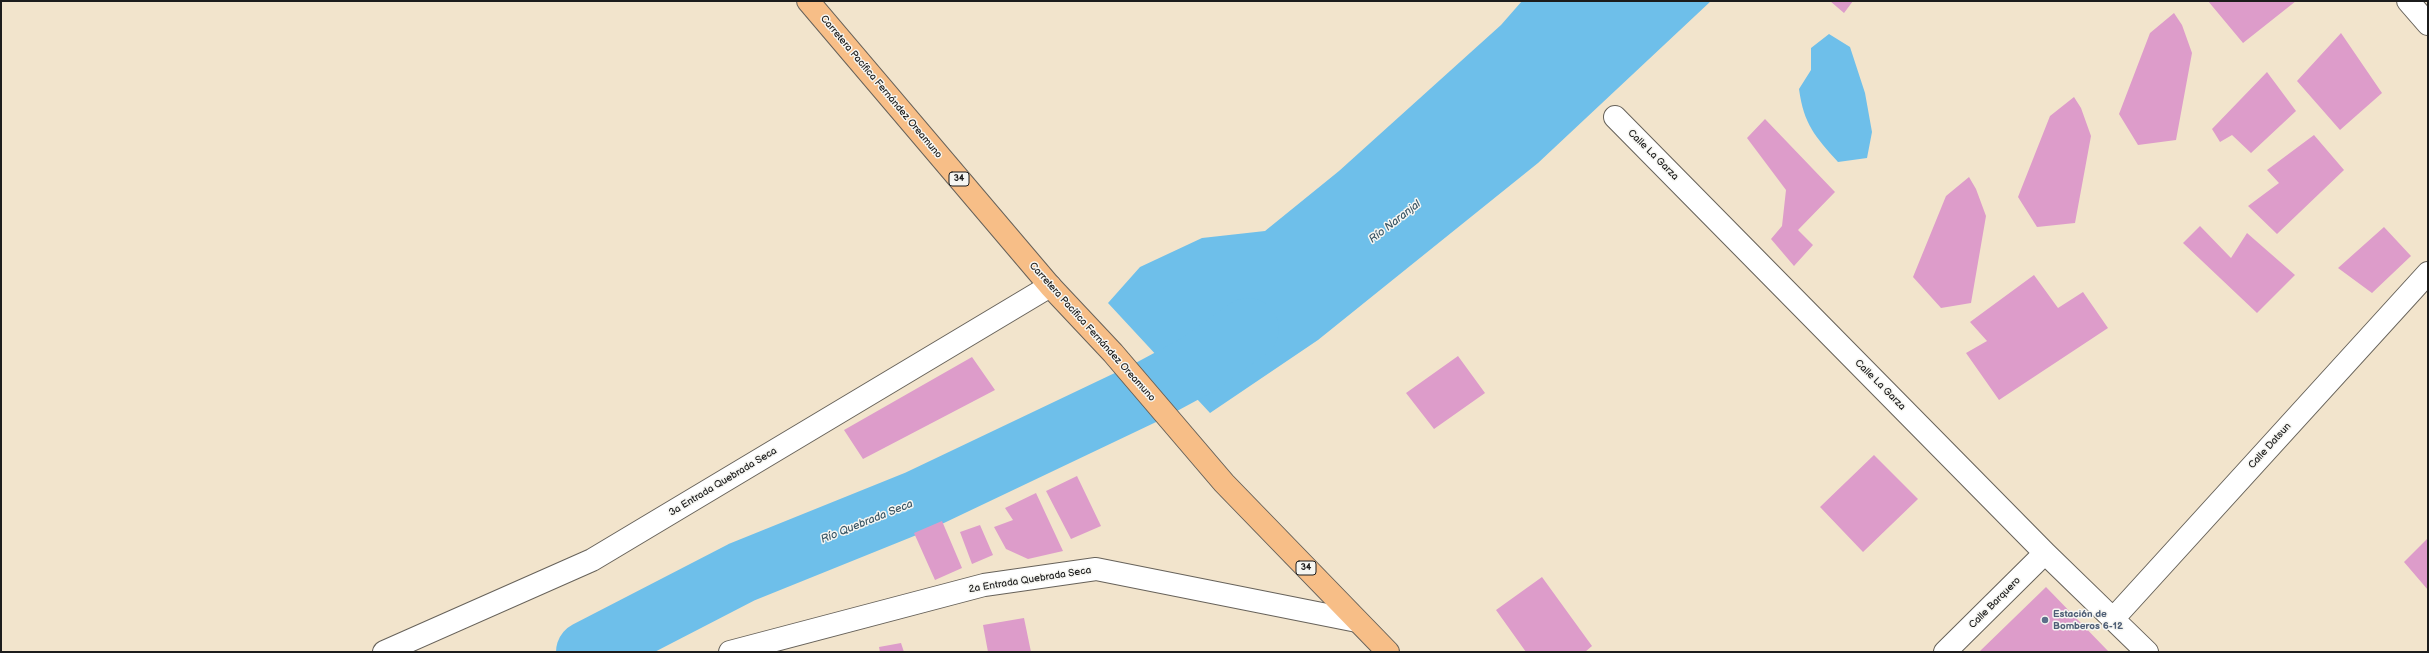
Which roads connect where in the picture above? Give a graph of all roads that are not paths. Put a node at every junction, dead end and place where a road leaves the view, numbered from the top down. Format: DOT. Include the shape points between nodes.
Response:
graph roads {
  1 [pos="808,1"];
  2 [pos="2408,1"];
  3 [pos="2428,24"];
  4 [pos="1615,117"];
  5 [pos="2428,273"];
  6 [pos="1050,286"];
  7 [pos="2045,553"];
  8 [pos="2113,619"];
  9 [pos="1357,621"];
  10 [pos="384,652"];
  11 [pos="730,652"];
  12 [pos="1388,652"];
  13 [pos="1945,652"];
  14 [pos="2147,652"];
  1 -- 6 [label="highway, Carretera Pacífica Fernández Oreamuno / 34"];
  2 -- 3 [label="street"];
  4 -- 7 [label="street, Calle La Garza"];
  5 -- 8 [label="street, Calle Datsun"];
  6 -- 9 [label="highway, Carretera Pacífica Fernández Oreamuno / 34" via="1113,353 1224,482"];
  6 -- 10 [label="street, 3a Entrada Quebrada Seca" via="592,560"];
  7 -- 8 [label="street, Calle La Garza"];
  7 -- 13 [label="street, Calle Barquero"];
  8 -- 14 [label="street, Calle La Garza"];
  9 -- 11 [label="street, 2a Entrada Quebrada Seca" via="1096,569 984,585"];
  9 -- 12 [label="highway, Carretera Pacífica Fernández Oreamuno / 34"];
}
